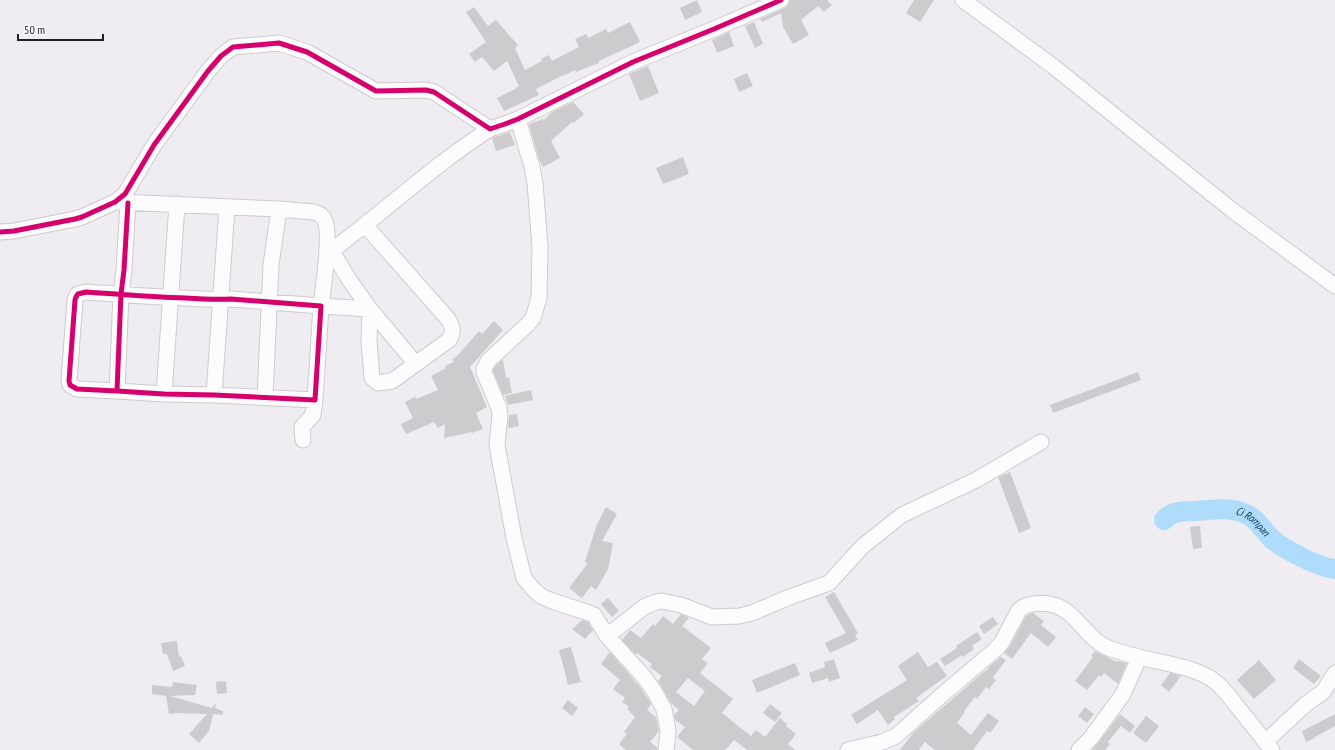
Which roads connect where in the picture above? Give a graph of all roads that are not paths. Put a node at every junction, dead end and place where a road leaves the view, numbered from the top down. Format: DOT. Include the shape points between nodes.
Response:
graph roads {
  1 [pos="781,0"];
  2 [pos="963,0"];
  3 [pos="518,119"];
  4 [pos="490,129"];
  5 [pos="122,202"];
  6 [pos="177,204"];
  7 [pos="227,207"];
  8 [pos="279,209"];
  9 [pos="365,225"];
  10 [pos="0,232"];
  11 [pos="329,252"];
  12 [pos="1335,286"];
  13 [pos="120,294"];
  14 [pos="170,298"];
  15 [pos="220,300"];
  16 [pos="269,302"];
  17 [pos="321,306"];
  18 [pos="370,310"];
  19 [pos="416,364"];
  20 [pos="117,391"];
  21 [pos="164,394"];
  22 [pos="214,394"];
  23 [pos="265,397"];
  24 [pos="315,400"];
  25 [pos="303,440"];
  26 [pos="1041,442"];
  27 [pos="607,636"];
  28 [pos="1139,658"];
  29 [pos="1335,673"];
  30 [pos="1269,746"];
  31 [pos="666,750"];
  32 [pos="848,750"];
  33 [pos="1078,750"];
  1 -- 3 [label="street" via="633,62"];
  2 -- 12 [label="street" via="1054,67 1232,210"];
  3 -- 4 [label="street"];
  3 -- 27 [label="street" via="535,183 540,247 539,298 533,318 488,361 484,372 499,408 497,445 524,578 534,590 548,599 594,615"];
  4 -- 5 [label="street" via="434,92 376,91 289,45 280,43 233,47 221,56 208,72 154,145"];
  4 -- 9 [label="street" via="447,159"];
  5 -- 6 [label="street"];
  5 -- 10 [label="street" via="75,219"];
  5 -- 13 [label="street" via="124,270"];
  6 -- 7 [label="street"];
  6 -- 14 [label="street"];
  7 -- 8 [label="street"];
  7 -- 15 [label="street"];
  8 -- 11 [label="street" via="314,212 323,217"];
  8 -- 16 [label="street"];
  9 -- 11 [label="street"];
  9 -- 19 [label="street" via="451,324 453,330 449,340"];
  11 -- 17 [label="street"];
  11 -- 18 [label="street"];
  13 -- 14 [label="street"];
  13 -- 20 [label="street"];
  13 -- 20 [label="street" via="86,292 76,297 69,381 70,385 77,389"];
  14 -- 15 [label="street"];
  14 -- 21 [label="street"];
  15 -- 16 [label="street"];
  15 -- 22 [label="street"];
  16 -- 17 [label="street"];
  16 -- 23 [label="street"];
  17 -- 18 [label="street"];
  17 -- 24 [label="street"];
  18 -- 19 [label="street"];
  18 -- 19 [label="street" via="369,341 374,382 392,381"];
  20 -- 21 [label="street"];
  21 -- 22 [label="street"];
  22 -- 23 [label="street"];
  23 -- 24 [label="street"];
  24 -- 25 [label="street" via="313,415 302,427"];
  26 -- 27 [label="street" via="976,480 902,515 863,546 829,583 739,616 712,616 681,605 656,602 644,607"];
  27 -- 31 [label="street" via="645,678 664,709 668,731"];
  28 -- 30 [label="street" via="1179,666 1213,680"];
  28 -- 32 [label="street" via="1100,644 1058,606 1024,606 995,650 902,732 888,740"];
  28 -- 33 [label="street" via="1123,694 1091,738"];
  29 -- 30 [label="street" via="1323,692 1306,704"];
}
